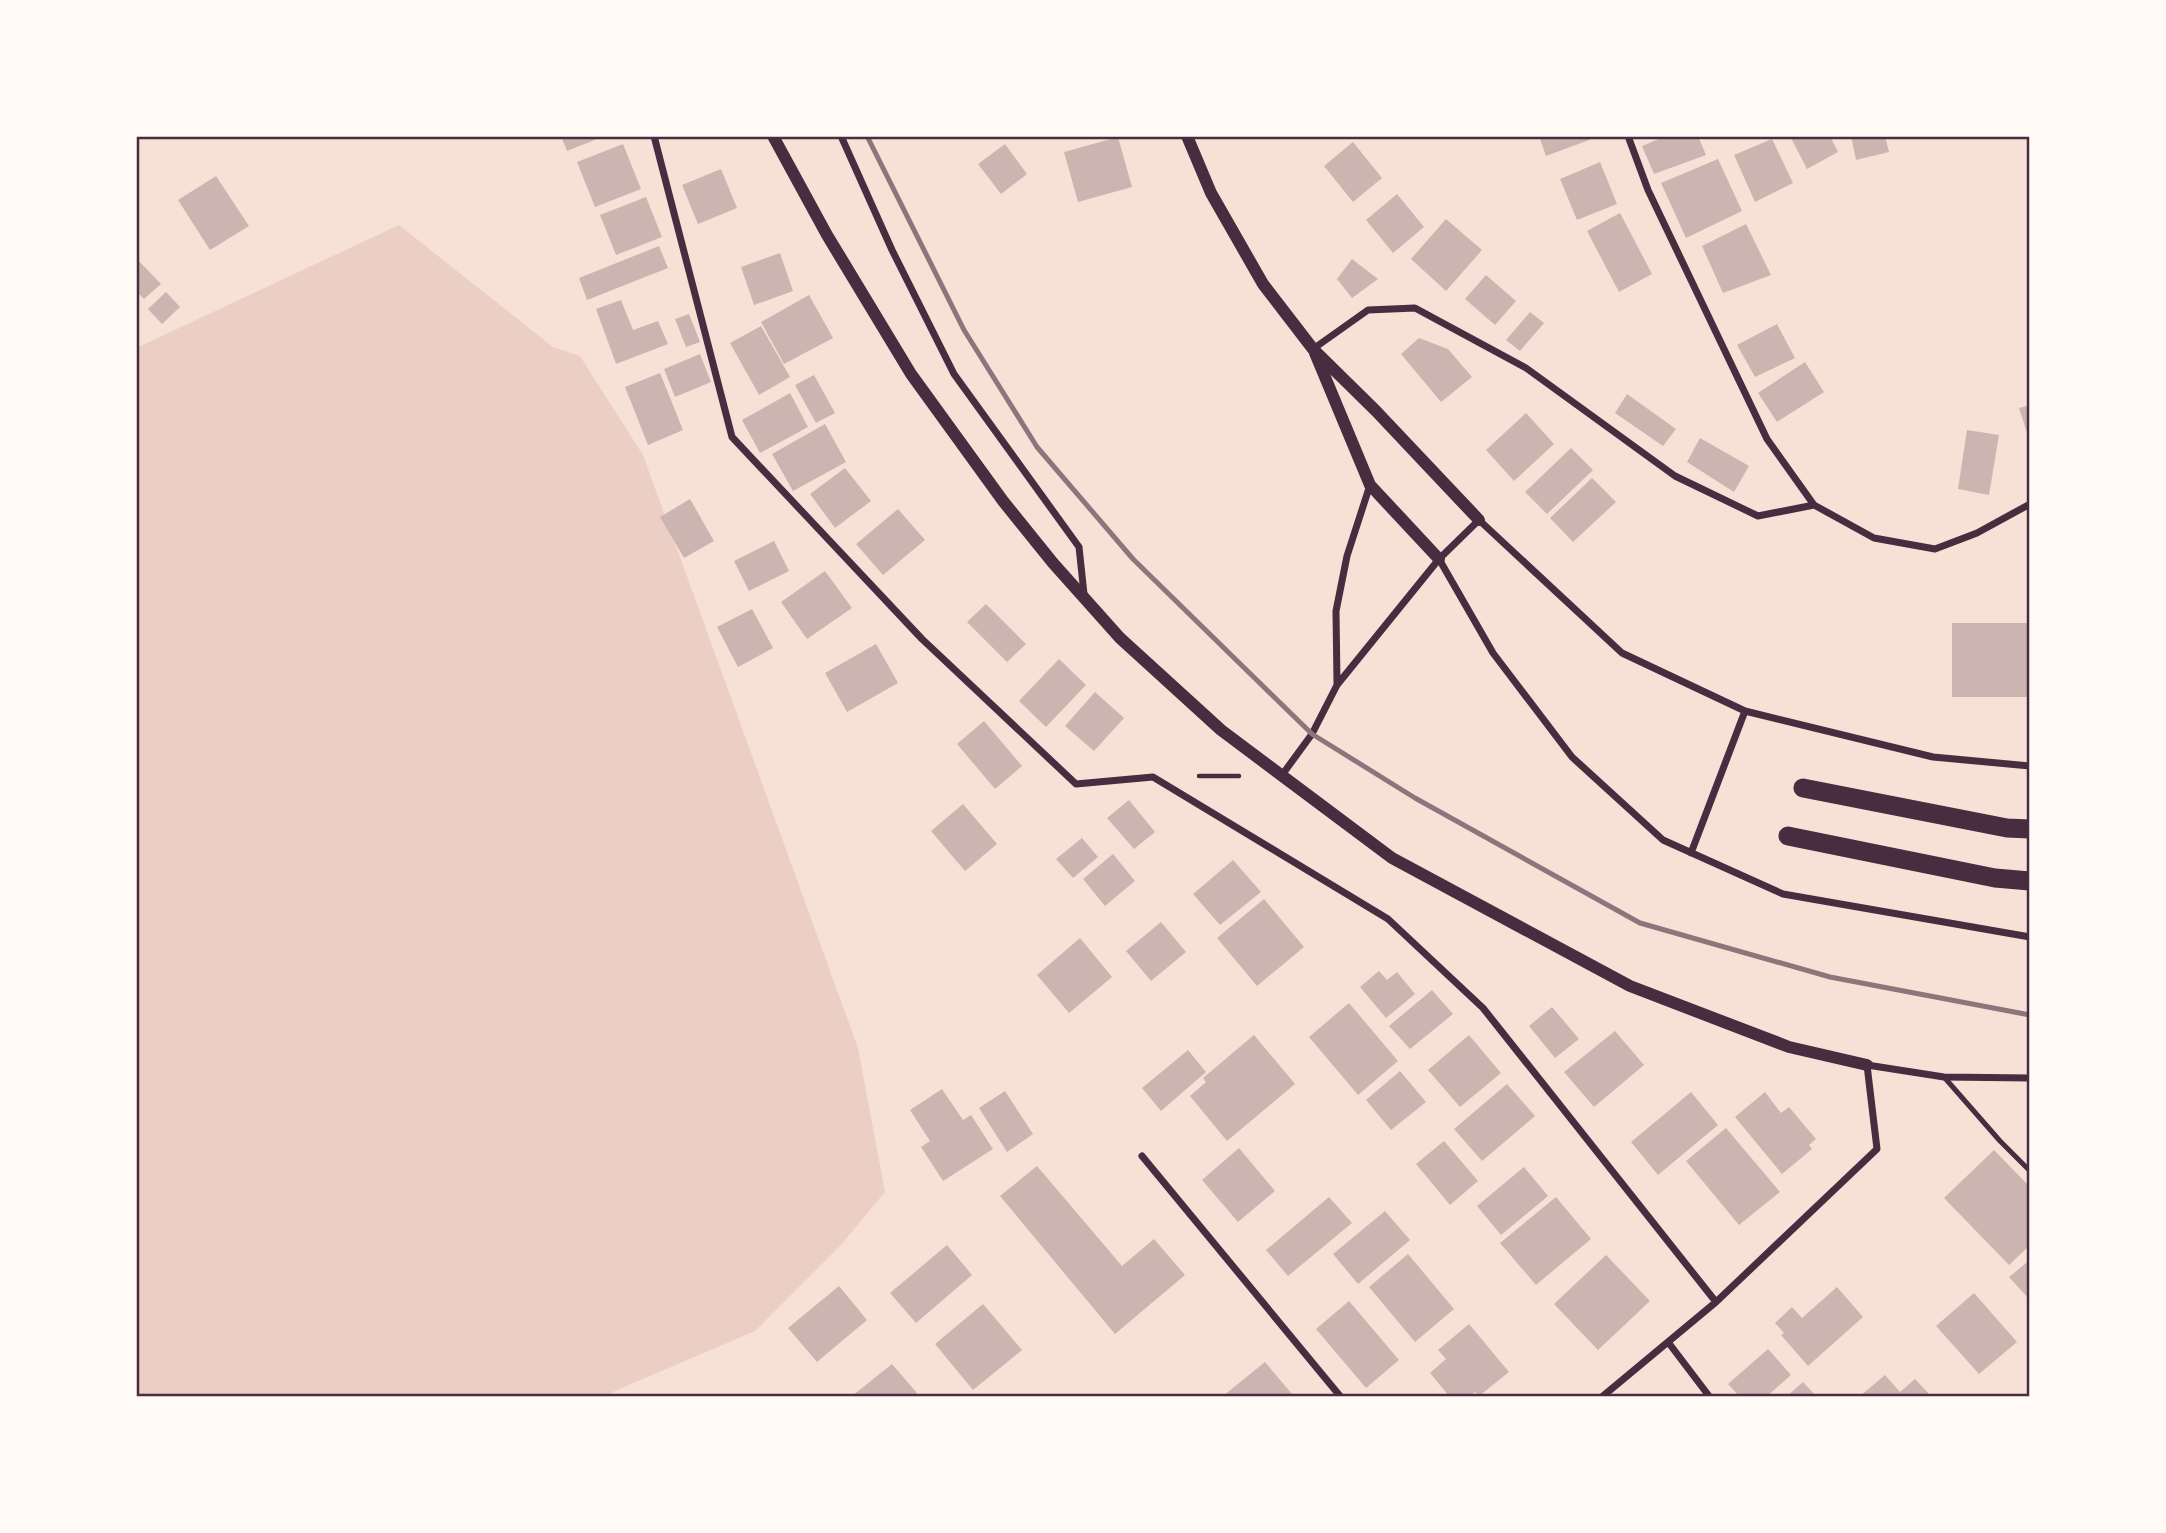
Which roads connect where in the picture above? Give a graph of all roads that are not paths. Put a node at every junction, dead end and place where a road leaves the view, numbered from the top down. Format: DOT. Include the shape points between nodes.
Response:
graph roads {
  1 [pos="654,136"];
  2 [pos="773,136"];
  3 [pos="841,136"];
  4 [pos="1187,136"];
  5 [pos="1628,136"];
  6 [pos="1313,349"];
  7 [pos="1370,485"];
  8 [pos="2029,504"];
  9 [pos="1814,505"];
  10 [pos="1479,520"];
  11 [pos="1439,559"];
  12 [pos="1084,597"];
  13 [pos="1337,685"];
  14 [pos="1745,711"];
  15 [pos="2029,766"];
  16 [pos="1282,775"];
  17 [pos="1803,788"];
  18 [pos="2029,829"];
  19 [pos="1788,836"];
  20 [pos="1691,853"];
  21 [pos="2029,881"];
  22 [pos="2029,937"];
  23 [pos="1867,1065"];
  24 [pos="1944,1077"];
  25 [pos="2029,1078"];
  26 [pos="1142,1156"];
  27 [pos="2029,1171"];
  28 [pos="1716,1302"];
  29 [pos="1668,1342"];
  30 [pos="1340,1396"];
  31 [pos="1603,1396"];
  32 [pos="1709,1396"];
  1 -- 28 [label="street" via="732,437 922,639 1076,784 1153,777 1388,919 1483,1009"];
  2 -- 12 [label="street" via="911,374 1003,501"];
  3 -- 12 [label="street" via="954,374 1079,547"];
  4 -- 6 [label="street" via="1210,193 1263,284"];
  5 -- 9 [label="street" via="1648,190 1768,439"];
  6 -- 7 [label="street"];
  6 -- 9 [label="street" via="1368,310 1415,308 1526,368 1675,476 1758,516"];
  6 -- 10 [label="street"];
  7 -- 11 [label="street"];
  7 -- 13 [label="street" via="1336,611"];
  8 -- 9 [label="street" via="1977,533 1935,549 1874,538"];
  10 -- 11 [label="street"];
  10 -- 14 [label="street" via="1622,653"];
  11 -- 13 [label="street"];
  11 -- 20 [label="street" via="1493,653 1572,757 1663,840"];
  12 -- 16 [label="street" via="1120,638 1221,730"];
  13 -- 16 [label="street" via="1312,734"];
  14 -- 15 [label="street" via="1933,758"];
  14 -- 20 [label="street"];
  16 -- 23 [label="street" via="1392,858 1630,986 1789,1047"];
  17 -- 18 [label="highway"];
  19 -- 21 [label="highway"];
  20 -- 22 [label="street" via="1783,894"];
  23 -- 24 [label="street"];
  23 -- 28 [label="street" via="1877,1149"];
  24 -- 25 [label="street"];
  24 -- 27 [label="lane"];
  26 -- 30 [label="street"];
  28 -- 29 [label="street"];
  29 -- 31 [label="street"];
  29 -- 32 [label="street"];
}
